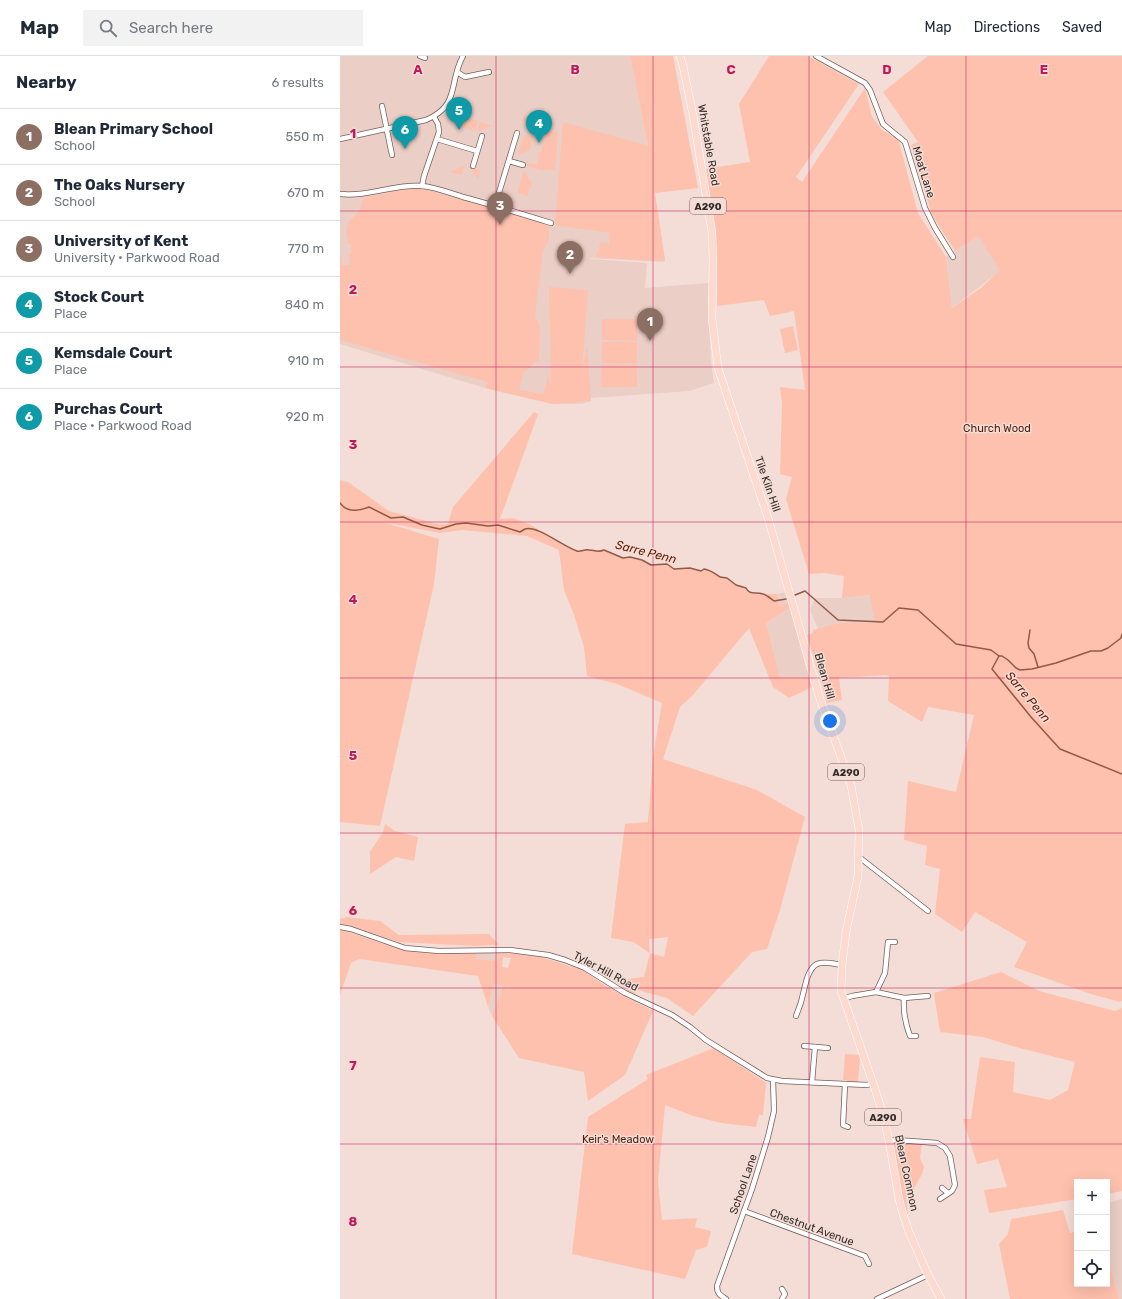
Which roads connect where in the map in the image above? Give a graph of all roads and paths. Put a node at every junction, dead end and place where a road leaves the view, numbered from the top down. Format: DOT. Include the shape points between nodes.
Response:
graph roads {
  1 [pos="463,56"];
  2 [pos="680,56"];
  3 [pos="816,56"];
  4 [pos="457,72"];
  5 [pos="489,72"];
  6 [pos="382,106"];
  7 [pos="434,117"];
  8 [pos="386,128"];
  9 [pos="517,133"];
  10 [pos="482,136"];
  11 [pos="340,139"];
  12 [pos="437,139"];
  13 [pos="477,151"];
  14 [pos="392,155"];
  15 [pos="509,161"];
  16 [pos="524,165"];
  17 [pos="473,166"];
  18 [pos="422,186"];
  19 [pos="340,194"];
  20 [pos="495,206"];
  21 [pos="551,222"];
  22 [pos="953,257"];
  23 [pos="717,359"];
  24 [pos="797,617"];
  25 [pos="859,858"];
  26 [pos="928,911"];
  27 [pos="340,927"];
  28 [pos="846,932"];
  29 [pos="895,942"];
  30 [pos="842,965"];
  31 [pos="876,992"];
  32 [pos="928,996"];
  33 [pos="904,998"];
  34 [pos="844,999"];
  35 [pos="796,1016"];
  36 [pos="916,1036"];
  37 [pos="804,1046"];
  38 [pos="815,1047"];
  39 [pos="828,1048"];
  40 [pos="773,1080"];
  41 [pos="812,1082"];
  42 [pos="873,1083"];
  43 [pos="845,1084"];
  44 [pos="848,1127"];
  45 [pos="889,1141"];
  46 [pos="942,1188"];
  47 [pos="948,1194"];
  48 [pos="940,1199"];
  49 [pos="744,1211"];
  50 [pos="869,1264"];
  51 [pos="928,1275"];
  52 [pos="782,1289"];
  53 [pos="726,1299"];
  54 [pos="782,1299"];
  55 [pos="878,1299"];
  56 [pos="941,1299"];
  1 -- 4 [label="street"];
  2 -- 23 [label="main road, Whitstable Road / A290" via="693,115 712,232 712,319"];
  3 -- 22 [label="street, Moat Lane" via="865,83 870,90 883,124 905,142 925,208"];
  4 -- 5 [label="street" via="465,77"];
  4 -- 7 [label="street" via="448,103"];
  6 -- 8 [label="street"];
  7 -- 8 [label="street"];
  7 -- 12 [label="street" via="439,127"];
  8 -- 11 [label="street"];
  8 -- 14 [label="street"];
  9 -- 15 [label="street"];
  10 -- 13 [label="street"];
  12 -- 13 [label="street"];
  12 -- 18 [label="street"];
  13 -- 17 [label="street"];
  15 -- 16 [label="street"];
  15 -- 20 [label="street"];
  18 -- 19 [label="street"];
  18 -- 20 [label="street"];
  20 -- 21 [label="street"];
  23 -- 24 [label="main road, Tile Kiln Hill / A290"];
  24 -- 25 [label="main road, Blean Hill / A290" via="819,696 851,785 860,830"];
  25 -- 26 [label="street"];
  25 -- 28 [label="main road, Blean Hill / A290" via="858,876"];
  27 -- 40 [label="street, Tyler Hill Road" via="405,948 439,951 510,950 548,955 576,964 625,993 672,1015 706,1040"];
  28 -- 30 [label="main road, Blean Common / A290"];
  29 -- 31 [label="street" via="888,942 885,974"];
  30 -- 34 [label="main road, Blean Common / A290" via="841,991"];
  30 -- 35 [label="street" via="822,963 813,968"];
  31 -- 33 [label="street"];
  31 -- 34 [label="street"];
  32 -- 33 [label="street"];
  33 -- 36 [label="street" via="906,1027 910,1036"];
  34 -- 42 [label="main road, Blean Common / A290"];
  37 -- 38 [label="street"];
  38 -- 39 [label="street"];
  38 -- 41 [label="street"];
  40 -- 41 [label="street, Tyler Hill Road"];
  40 -- 49 [label="street, School Lane" via="773,1116 760,1166"];
  41 -- 43 [label="street, Tyler Hill Road"];
  42 -- 43 [label="street, Tyler Hill Road"];
  42 -- 45 [label="main road, Blean Common / A290"];
  43 -- 44 [label="street" via="842,1125"];
  45 -- 47 [label="street" via="937,1143 948,1151 955,1183"];
  45 -- 51 [label="main road, Blean Common / A290" via="901,1205 909,1232"];
  46 -- 47 [label="street"];
  47 -- 48 [label="street"];
  49 -- 50 [label="street, Chestnut Avenue" via="865,1256"];
  49 -- 53 [label="street, School Lane" via="717,1286 717,1291"];
  51 -- 55 [label="street"];
  51 -- 56 [label="main road, Blean Common / A290"];
  52 -- 54 [label="street" via="785,1294"];
}
